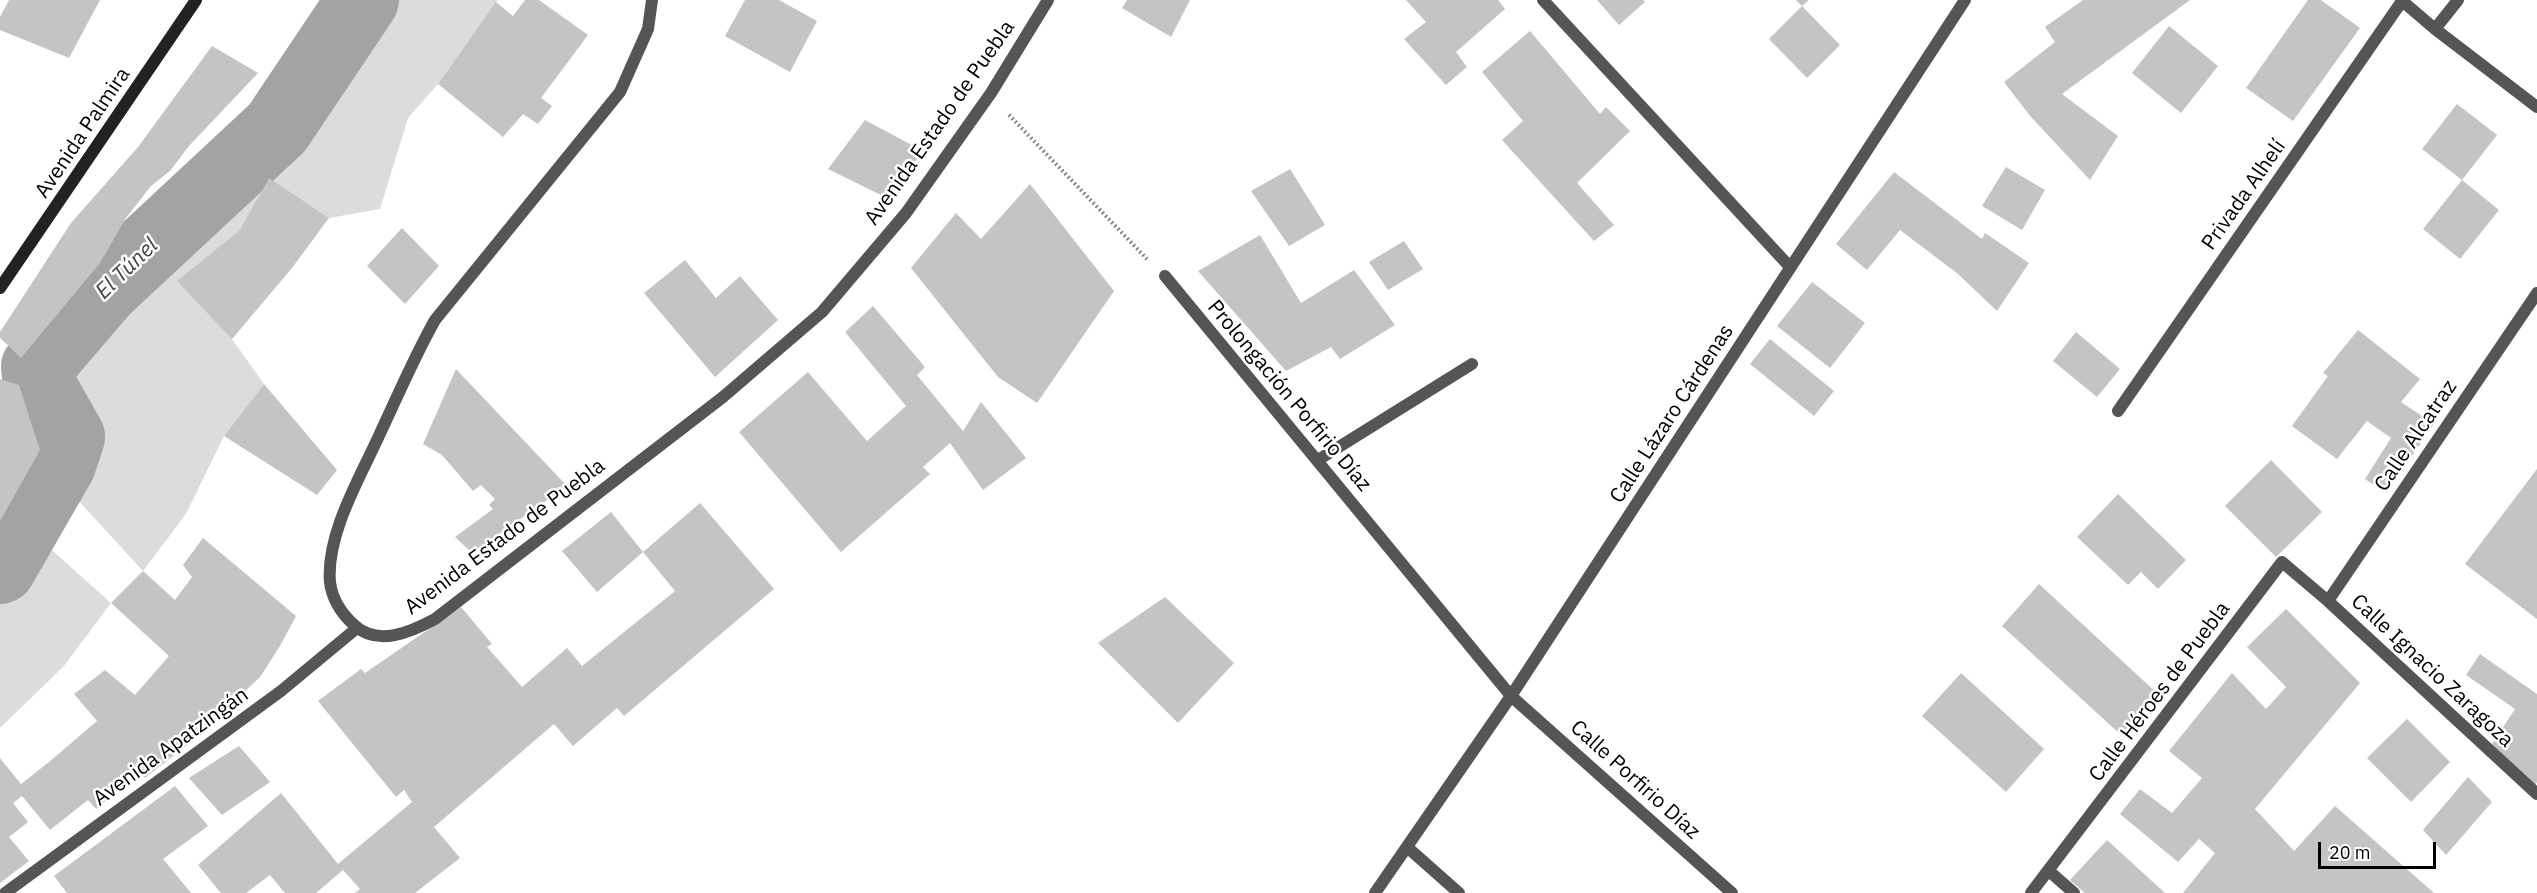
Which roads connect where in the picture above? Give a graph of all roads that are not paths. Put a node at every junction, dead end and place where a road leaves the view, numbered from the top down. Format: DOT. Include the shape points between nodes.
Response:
graph roads {
  1 [pos="196,0"];
  2 [pos="652,0"];
  3 [pos="1048,0"];
  4 [pos="1543,0"];
  5 [pos="1965,0"];
  6 [pos="2458,0"];
  7 [pos="2402,1"];
  8 [pos="2435,29"];
  9 [pos="2537,107"];
  10 [pos="1790,267"];
  11 [pos="1165,276"];
  12 [pos="0,288"];
  13 [pos="2537,293"];
  14 [pos="1472,364"];
  15 [pos="2118,411"];
  16 [pos="1318,460"];
  17 [pos="2328,601"];
  18 [pos="357,628"];
  19 [pos="1511,696"];
  20 [pos="2537,794"];
  21 [pos="1407,847"];
  22 [pos="2049,871"];
  23 [pos="5,893"];
  24 [pos="1374,893"];
  25 [pos="1459,893"];
  26 [pos="1732,893"];
  27 [pos="2031,893"];
  28 [pos="2074,893"];
  1 -- 12 [label="main road, Avenida Palmira"];
  2 -- 18 [label="street" via="648,29 620,92 435,320 418,351 346,508 333,547 330,582 335,600"];
  3 -- 18 [label="street, Avenida Estado de Puebla" via="991,93 906,213 822,312 723,397 435,619 397,635 378,636"];
  4 -- 10 [label="street"];
  5 -- 10 [label="street, Calle Lázaro Cárdenas"];
  6 -- 8 [label="street"];
  7 -- 8 [label="street"];
  7 -- 15 [label="street, Privada Alhelí"];
  8 -- 9 [label="street"];
  10 -- 19 [label="street, Calle Lázaro Cárdenas"];
  11 -- 16 [label="street, Prolongación Porfirio Díaz"];
  13 -- 17 [label="street, Calle Alcatraz"];
  14 -- 16 [label="street"];
  16 -- 19 [label="street, Prolongación Porfirio Díaz"];
  17 -- 20 [label="street, Calle Ignacio Zaragoza"];
  17 -- 22 [label="street, Calle Héroes de Puebla" via="2282,562"];
  18 -- 23 [label="street, Avenida Apatzingán" via="281,691"];
  19 -- 21 [label="street, Calle Lázaro Cárdenas"];
  19 -- 26 [label="street, Calle Porfirio Díaz"];
  21 -- 24 [label="street, Calle Lázaro Cárdenas"];
  21 -- 25 [label="street"];
  22 -- 27 [label="street, Calle Héroes de Puebla"];
  22 -- 28 [label="street"];
}
